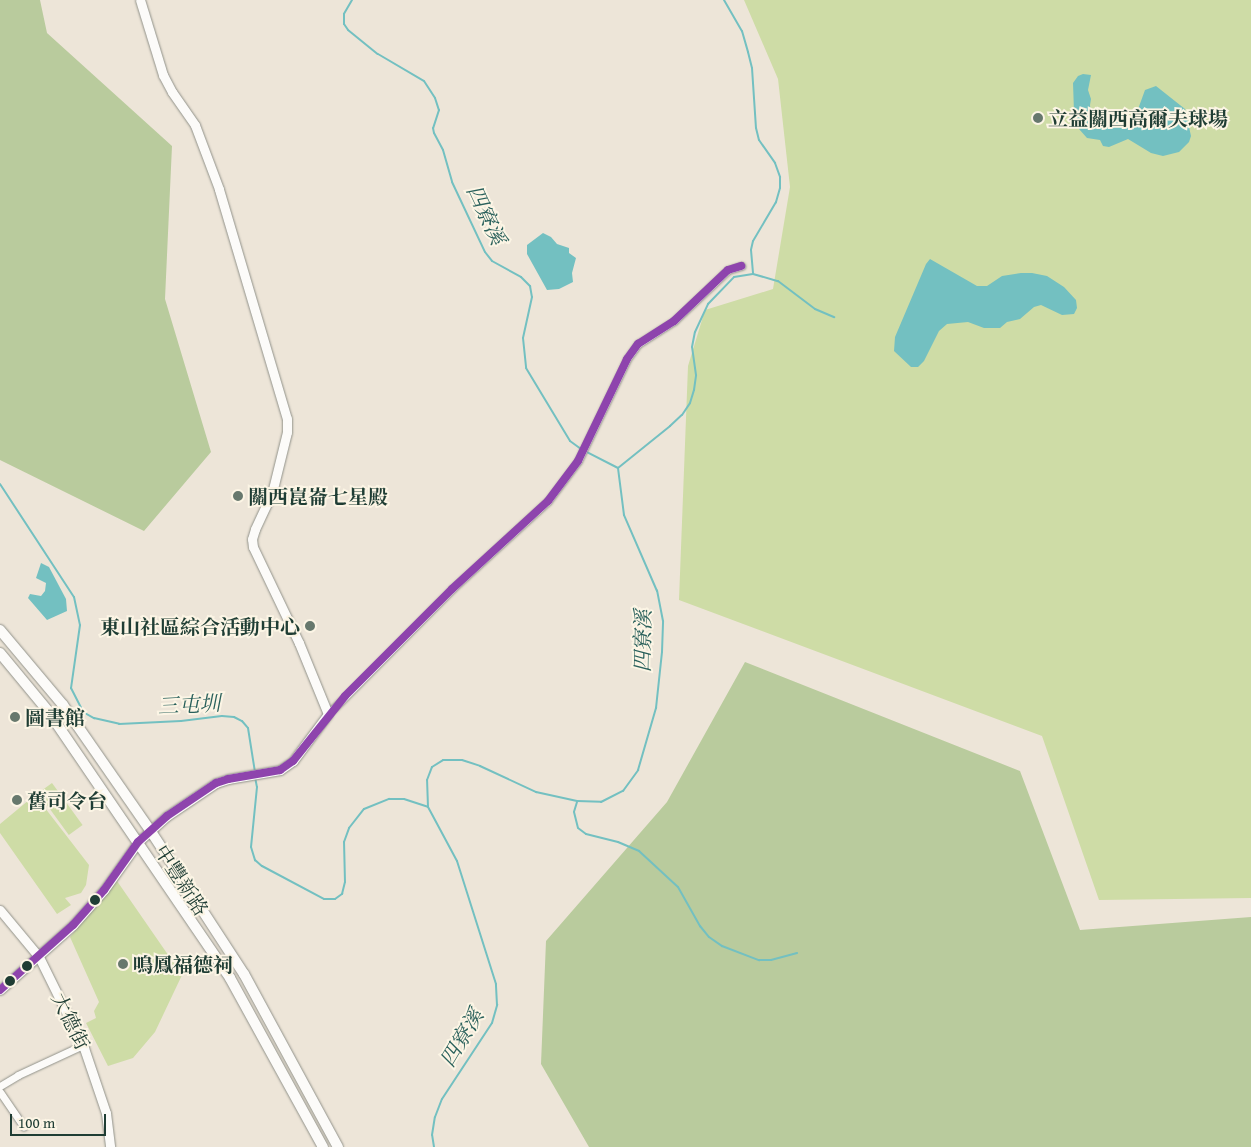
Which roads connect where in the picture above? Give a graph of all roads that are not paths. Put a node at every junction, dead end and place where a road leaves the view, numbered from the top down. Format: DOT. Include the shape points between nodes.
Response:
graph roads {
  1 [pos="140,0"];
  2 [pos="741,266"];
  3 [pos="0,630"];
  4 [pos="0,653"];
  5 [pos="328,714"];
  6 [pos="150,830"];
  7 [pos="138,842"];
  8 [pos="0,910"];
  9 [pos="39,957"];
  10 [pos="0,990"];
  11 [pos="83,1045"];
  12 [pos="0,1086"];
  13 [pos="0,1092"];
  14 [pos="24,1127"];
  15 [pos="110,1147"];
  16 [pos="323,1147"];
  17 [pos="338,1147"];
  1 -- 5 [label="street" via="162,75 195,125 209,161 287,419 287,432 272,493 255,529 253,547 299,643"];
  2 -- 5 [label="street" via="728,270 674,321 638,344 627,358 578,461 548,501 445,596"];
  3 -- 6 [label="main road, 中豐新路" via="63,706"];
  4 -- 7 [label="main road, 中豐新路" via="48,712"];
  5 -- 6 [label="street" via="293,761 280,770 216,783"];
  6 -- 7 [label="street"];
  6 -- 17 [label="main road, 中豐新路" via="244,974"];
  7 -- 9 [label="street" via="104,890"];
  7 -- 16 [label="main road, 中豐新路" via="230,978"];
  8 -- 9 [label="street, 大德街"];
  9 -- 10 [label="street"];
  9 -- 11 [label="street, 大德街"];
  11 -- 12 [label="street"];
  11 -- 15 [label="street, 大德街" via="106,1113"];
  13 -- 14 [label="street"];
}
